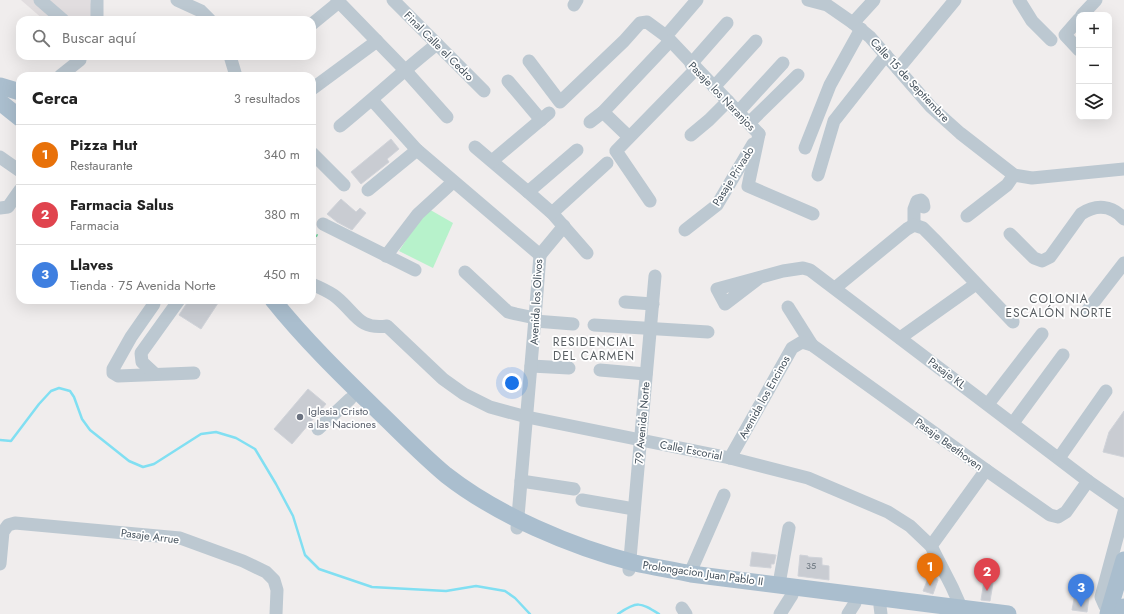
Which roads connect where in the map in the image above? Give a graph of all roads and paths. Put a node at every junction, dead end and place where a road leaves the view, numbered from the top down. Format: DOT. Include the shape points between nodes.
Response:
graph roads {
  1 [pos="29,0"];
  2 [pos="40,0"];
  3 [pos="97,0"];
  4 [pos="178,0"];
  5 [pos="393,0"];
  6 [pos="697,0"];
  7 [pos="808,0"];
  8 [pos="874,0"];
  9 [pos="955,0"];
  10 [pos="1019,0"];
  11 [pos="1096,0"];
  12 [pos="338,1"];
  13 [pos="828,2"];
  14 [pos="1085,12"];
  15 [pos="47,16"];
  16 [pos="58,16"];
  17 [pos="97,16"];
  18 [pos="206,16"];
  19 [pos="316,20"];
  20 [pos="1076,22"];
  21 [pos="727,23"];
  22 [pos="857,26"];
  23 [pos="668,38"];
  24 [pos="1051,40"];
  25 [pos="377,41"];
  26 [pos="756,41"];
  27 [pos="437,44"];
  28 [pos="1076,47"];
  29 [pos="886,55"];
  30 [pos="79,60"];
  31 [pos="80,60"];
  32 [pos="231,60"];
  33 [pos="529,61"];
  34 [pos="783,63"];
  35 [pos="694,67"];
  36 [pos="898,69"];
  37 [pos="405,70"];
  38 [pos="65,72"];
  39 [pos="75,72"];
  40 [pos="235,72"];
  41 [pos="798,75"];
  42 [pos="508,81"];
  43 [pos="0,86"];
  44 [pos="316,86"];
  45 [pos="714,87"];
  46 [pos="16,91"];
  47 [pos="484,91"];
  48 [pos="372,100"];
  49 [pos="728,101"];
  50 [pos="2,106"];
  51 [pos="603,112"];
  52 [pos="738,112"];
  53 [pos="16,115"];
  54 [pos="448,117"];
  55 [pos="590,122"];
  56 [pos="749,123"];
  57 [pos="340,126"];
  58 [pos="759,134"];
  59 [pos="691,135"];
  60 [pos="630,137"];
  61 [pos="475,147"];
  62 [pos="805,148"];
  63 [pos="417,150"];
  64 [pos="577,150"];
  65 [pos="0,157"];
  66 [pos="316,157"];
  67 [pos="492,161"];
  68 [pos="607,163"];
  69 [pos="16,168"];
  70 [pos="1124,169"];
  71 [pos="818,175"];
  72 [pos="1014,175"];
  73 [pos="454,182"];
  74 [pos="344,185"];
  75 [pos="368,190"];
  76 [pos="528,192"];
  77 [pos="16,196"];
  78 [pos="650,201"];
  79 [pos="924,207"];
  80 [pos="0,208"];
  81 [pos="552,214"];
  82 [pos="813,214"];
  83 [pos="967,216"];
  84 [pos="1124,219"];
  85 [pos="323,224"];
  86 [pos="914,225"];
  87 [pos="564,226"];
  88 [pos="685,230"];
  89 [pos="1010,234"];
  90 [pos="316,238"];
  91 [pos="587,253"];
  92 [pos="540,254"];
  93 [pos="386,256"];
  94 [pos="1124,263"];
  95 [pos="415,270"];
  96 [pos="465,272"];
  97 [pos="655,276"];
  98 [pos="759,278"];
  99 [pos="976,284"];
  100 [pos="316,286"];
  101 [pos="835,288"];
  102 [pos="625,302"];
  103 [pos="149,304"];
  104 [pos="153,304"];
  105 [pos="176,304"];
  106 [pos="265,304"];
  107 [pos="277,304"];
  108 [pos="653,304"];
  109 [pos="788,307"];
  110 [pos="1087,311"];
  111 [pos="168,314"];
  112 [pos="535,319"];
  113 [pos="1013,322"];
  114 [pos="573,324"];
  115 [pos="594,325"];
  116 [pos="650,328"];
  117 [pos="708,332"];
  118 [pos="1042,334"];
  119 [pos="900,338"];
  120 [pos="807,343"];
  121 [pos="1063,355"];
  122 [pos="531,366"];
  123 [pos="569,368"];
  124 [pos="600,370"];
  125 [pos="194,373"];
  126 [pos="155,374"];
  127 [pos="646,374"];
  128 [pos="1106,391"];
  129 [pos="350,399"];
  130 [pos="988,404"];
  131 [pos="527,417"];
  132 [pos="1013,423"];
  133 [pos="318,429"];
  134 [pos="640,440"];
  135 [pos="730,458"];
  136 [pos="1058,458"];
  137 [pos="986,470"];
  138 [pos="521,481"];
  139 [pos="1088,481"];
  140 [pos="724,495"];
  141 [pos="1124,506"];
  142 [pos="634,509"];
  143 [pos="1124,512"];
  144 [pos="517,523"];
  145 [pos="789,528"];
  146 [pos="931,546"];
  147 [pos="1124,560"];
  148 [pos="0,564"];
  149 [pos="629,566"];
  150 [pos="690,573"];
  151 [pos="779,584"];
  152 [pos="792,596"];
  153 [pos="852,608"];
  154 [pos="881,610"];
  155 [pos="963,611"];
  156 [pos="1116,611"];
  157 [pos="276,614"];
  158 [pos="780,614"];
  159 [pos="934,614"];
  160 [pos="1008,614"];
  1 -- 15 [label="street"];
  2 -- 16 [label="street"];
  3 -- 17 [label="street"];
  4 -- 18 [label="street"];
  5 -- 27 [label="street, Final Calle el Cedro"];
  6 -- 23 [label="street"];
  7 -- 13 [label="street, Calle 15 de Septiembre"];
  8 -- 22 [label="street"];
  9 -- 36 [label="street"];
  10 -- 24 [label="street" via="1032,21"];
  11 -- 14 [label="street"];
  12 -- 19 [label="street"];
  12 -- 25 [label="street"];
  13 -- 22 [label="street, Calle 15 de Septiembre"];
  20 -- 28 [label="street" via="1065,35"];
  21 -- 35 [label="street"];
  22 -- 29 [label="street, Calle 15 de Septiembre"];
  22 -- 62 [label="street"];
  23 -- 33 [label="street, Pasaje los Naranjos" via="647,22 640,23 560,102"];
  23 -- 35 [label="street, Pasaje los Naranjos"];
  23 -- 51 [label="street"];
  25 -- 37 [label="street"];
  25 -- 44 [label="street"];
  26 -- 45 [label="street"];
  27 -- 37 [label="street"];
  27 -- 47 [label="street, Final Calle el Cedro"];
  29 -- 36 [label="street, Calle 15 de Septiembre"];
  29 -- 71 [label="street" via="834,121"];
  30 -- 38 [label="street"];
  31 -- 39 [label="street"];
  32 -- 40 [label="street"];
  34 -- 52 [label="street"];
  35 -- 45 [label="street, Pasaje los Naranjos"];
  35 -- 60 [label="street"];
  36 -- 72 [label="street, Calle 15 de Septiembre" via="931,107"];
  37 -- 48 [label="street"];
  37 -- 54 [label="street"];
  41 -- 56 [label="street"];
  42 -- 67 [label="street" via="545,117"];
  43 -- 46 [label="main road"];
  45 -- 49 [label="street, Pasaje los Naranjos"];
  48 -- 57 [label="street"];
  48 -- 63 [label="street, Avenida los Olivos"];
  49 -- 52 [label="street, Pasaje los Naranjos"];
  49 -- 59 [label="street"];
  50 -- 53 [label="main road"];
  51 -- 55 [label="street"];
  51 -- 60 [label="street"];
  52 -- 56 [label="street, Pasaje los Naranjos"];
  56 -- 58 [label="street, Pasaje los Naranjos"];
  58 -- 82 [label="street, Pasaje los Naranjos" via="748,186"];
  58 -- 88 [label="street, Pasaje Privado" via="717,205"];
  60 -- 78 [label="street" via="616,151"];
  61 -- 67 [label="street"];
  63 -- 73 [label="street, Avenida los Olivos"];
  63 -- 75 [label="street"];
  64 -- 76 [label="street"];
  65 -- 69 [label="street"];
  66 -- 74 [label="street"];
  67 -- 76 [label="street"];
  68 -- 81 [label="street"];
  70 -- 72 [label="street, Calle 15 de Septiembre" via="1032,178"];
  72 -- 83 [label="street" via="1007,185"];
  73 -- 92 [label="street, Avenida los Olivos"];
  73 -- 93 [label="street" via="418,214"];
  76 -- 81 [label="street"];
  77 -- 80 [label="street" via="8,207"];
  79 -- 86 [label="street" via="921,200 917,201 914,208"];
  81 -- 87 [label="street"];
  84 -- 89 [label="street" via="1109,208 1097,207 1087,210 1081,214 1050,257 1042,261 1034,258"];
  85 -- 90 [label="path"];
  85 -- 93 [label="street"];
  86 -- 99 [label="street" via="923,228"];
  86 -- 101 [label="street"];
  87 -- 91 [label="street"];
  87 -- 92 [label="street"];
  92 -- 112 [label="street, Avenida los Olivos"];
  93 -- 95 [label="street"];
  94 -- 110 [label="street"];
  96 -- 112 [label="street" via="508,312"];
  97 -- 108 [label="street, 79 Avenida Norte"];
  98 -- 101 [label="street, Pasaje KL" via="803,268 810,270"];
  99 -- 113 [label="street"];
  99 -- 119 [label="street"];
  100 -- 131 [label="street, Calle Escorial" via="336,296 368,325 387,326 464,394 490,407"];
  101 -- 119 [label="street, Pasaje KL"];
  102 -- 108 [label="street"];
  103 -- 126 [label="street" via="113,373 118,376"];
  104 -- 111 [label="street"];
  105 -- 111 [label="street"];
  106 -- 129 [label="main road, Prolongacion Juan Pablo II"];
  107 -- 144 [label="main road, Prolongacion Juan Pablo II" via="343,377 441,470"];
  108 -- 116 [label="street, 79 Avenida Norte"];
  109 -- 120 [label="street"];
  111 -- 126 [label="street" via="141,353 142,362"];
  112 -- 114 [label="street"];
  112 -- 122 [label="street, Avenida los Olivos"];
  115 -- 116 [label="street"];
  116 -- 117 [label="street"];
  116 -- 127 [label="street, 79 Avenida Norte"];
  118 -- 130 [label="street"];
  119 -- 130 [label="street, Pasaje KL"];
  120 -- 135 [label="street, Avenida los Encinos" via="792,348"];
  120 -- 137 [label="street, Pasaje Beethoven"];
  121 -- 132 [label="street"];
  122 -- 123 [label="street"];
  122 -- 131 [label="street, Avenida los Olivos"];
  124 -- 127 [label="street"];
  125 -- 126 [label="street"];
  127 -- 134 [label="street, 79 Avenida Norte"];
  128 -- 136 [label="street"];
  129 -- 133 [label="street"];
  129 -- 144 [label="main road, Prolongacion Juan Pablo II" via="447,488 467,501"];
  130 -- 132 [label="street, Pasaje KL"];
  131 -- 134 [label="street, Calle Escorial"];
  131 -- 138 [label="street, Avenida los Olivos"];
  132 -- 136 [label="street, Pasaje KL"];
  134 -- 135 [label="street, Calle Escorial"];
  134 -- 142 [label="street, 79 Avenida Norte"];
  135 -- 146 [label="street, Calle Escorial" via="808,478 888,512 910,526"];
  136 -- 139 [label="street, Pasaje KL"];
  137 -- 139 [label="street, Pasaje Beethoven" via="1050,515 1058,517 1066,512"];
  137 -- 146 [label="street"];
  138 -- 142 [label="street"];
  138 -- 144 [label="street, Avenida los Olivos"];
  139 -- 141 [label="street, Pasaje KL"];
  140 -- 150 [label="street"];
  142 -- 149 [label="street, 79 Avenida Norte"];
  143 -- 156 [label="street" via="1101,597 1105,606"];
  144 -- 149 [label="main road, Prolongacion Juan Pablo II" via="541,539 591,558"];
  145 -- 151 [label="street"];
  146 -- 155 [label="street, Calle Escorial"];
  147 -- 156 [label="main road"];
  148 -- 157 [label="street, Pasaje Arrue" via="3,532 8,525 15,522 180,538 266,572 274,580 277,590"];
  149 -- 150 [label="main road, Prolongacion Juan Pablo II"];
  149 -- 152 [label="main road, Prolongacion Juan Pablo II" via="644,575 668,580"];
  150 -- 151 [label="main road, Prolongacion Juan Pablo II"];
  151 -- 155 [label="main road, Prolongacion Juan Pablo II"];
  152 -- 153 [label="main road, Prolongacion Juan Pablo II"];
  152 -- 158 [label="street"];
  153 -- 154 [label="main road, Prolongacion Juan Pablo II"];
  154 -- 159 [label="main road, Prolongacion Juan Pablo II"];
  155 -- 160 [label="main road, Prolongacion Juan Pablo II"];
}
